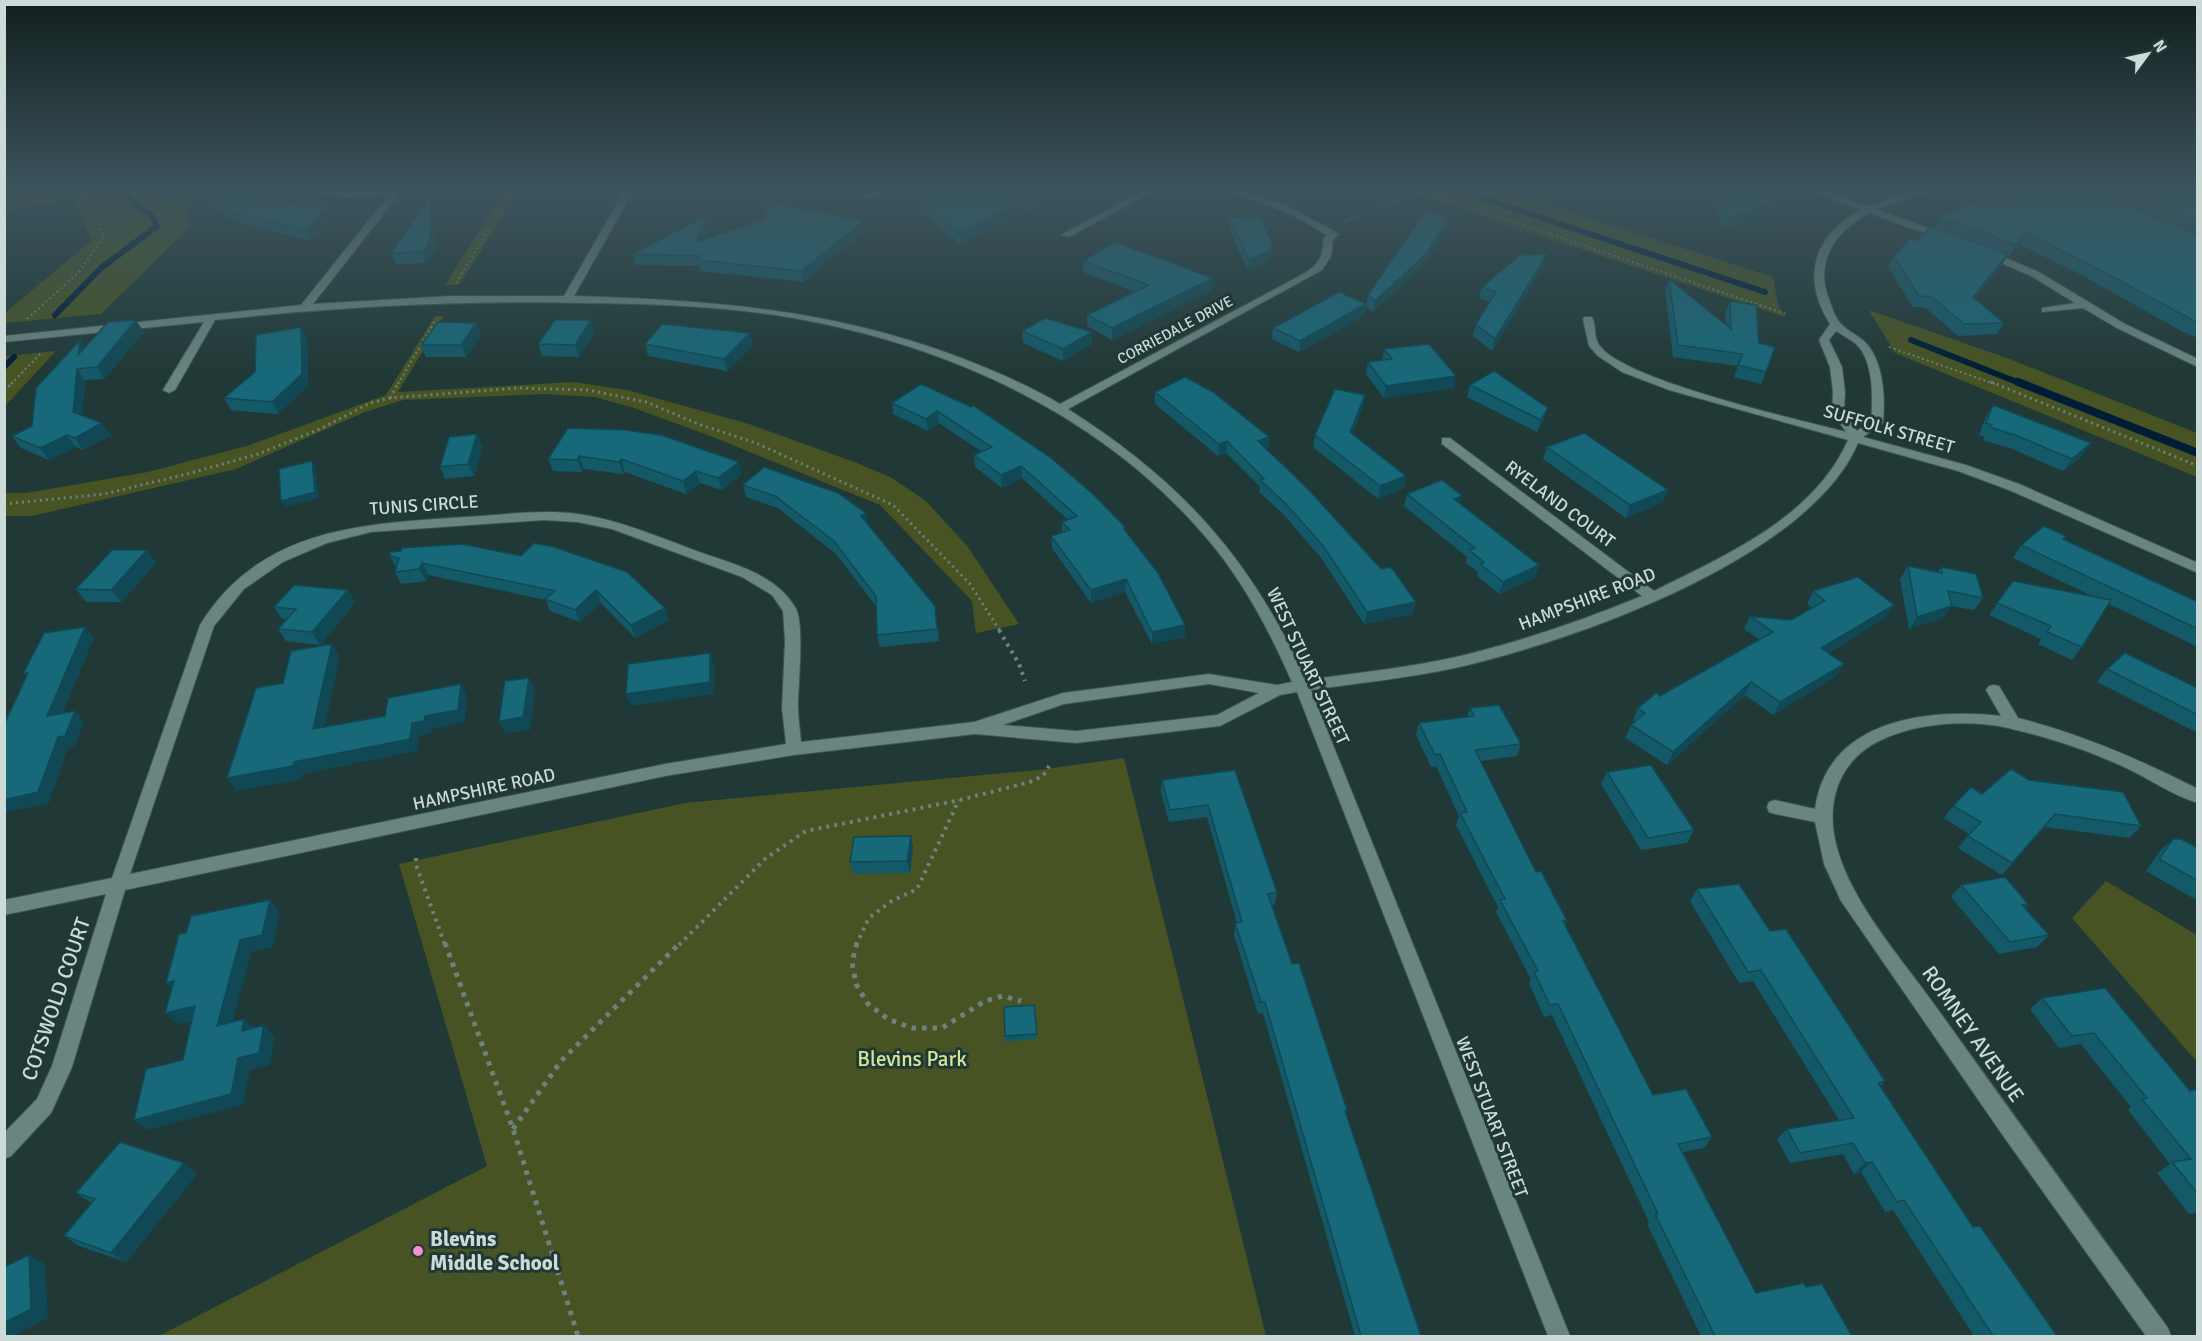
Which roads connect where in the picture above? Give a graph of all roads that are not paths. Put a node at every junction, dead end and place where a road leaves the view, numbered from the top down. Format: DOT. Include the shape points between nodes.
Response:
graph roads {
  1 [pos="349,251"];
  2 [pos="595,251"];
  3 [pos="1328,251"];
  4 [pos="1823,251"];
  5 [pos="1980,251"];
  6 [pos="567,299"];
  7 [pos="2087,304"];
  8 [pos="304,308"];
  9 [pos="2046,310"];
  10 [pos="211,318"];
  11 [pos="1588,319"];
  12 [pos="1835,324"];
  13 [pos="9,339"];
  14 [pos="2198,364"];
  15 [pos="169,390"];
  16 [pos="1061,408"];
  17 [pos="1855,437"];
  18 [pos="1446,441"];
  19 [pos="2198,569"];
  20 [pos="1653,597"];
  21 [pos="1302,687"];
  22 [pos="1277,690"];
  23 [pos="1994,690"];
  24 [pos="2013,724"];
  25 [pos="975,728"];
  26 [pos="794,748"];
  27 [pos="2198,797"];
  28 [pos="1775,807"];
  29 [pos="1824,817"];
  30 [pos="118,885"];
  31 [pos="4,909"];
  32 [pos="4,1149"];
  33 [pos="1558,1336"];
  34 [pos="2160,1336"];
  1 -- 8 [label="street"];
  2 -- 6 [label="street"];
  3 -- 16 [label="street, CORRIEDALE DRIVE" via="1323,264 1309,275"];
  4 -- 12 [label="street" via="1818,283"];
  5 -- 7 [label="street" via="2035,274"];
  6 -- 8 [label="street, WEST STUART STREET"];
  6 -- 16 [label="street, WEST STUART STREET" via="740,308 840,324 935,351 1016,384"];
  7 -- 9 [label="street"];
  7 -- 14 [label="street" via="2121,326"];
  8 -- 10 [label="street, WEST STUART STREET"];
  10 -- 13 [label="street, WEST STUART STREET"];
  10 -- 15 [label="street"];
  11 -- 17 [label="street, SUFFOLK STREET" via="1593,344 1626,370 1673,388"];
  12 -- 17 [label="street" via="1824,339 1836,367 1838,412"];
  12 -- 17 [label="street, HAMPSHIRE ROAD" via="1862,344 1875,375 1880,402 1877,423"];
  16 -- 21 [label="street, WEST STUART STREET" via="1120,447 1149,472 1216,542 1251,588"];
  17 -- 19 [label="street, SUFFOLK STREET" via="2014,487"];
  17 -- 20 [label="street, HAMPSHIRE ROAD" via="1846,458 1805,506 1731,557"];
  18 -- 20 [label="street, RYELAND COURT"];
  20 -- 21 [label="street, HAMPSHIRE ROAD" via="1521,646 1453,663"];
  21 -- 22 [label="street, HAMPSHIRE ROAD"];
  21 -- 33 [label="street, WEST STUART STREET"];
  22 -- 25 [label="street, HAMPSHIRE ROAD" via="1209,679 1063,699"];
  22 -- 25 [label="street, HAMPSHIRE ROAD" via="1220,720 1114,734 1076,737"];
  23 -- 24 [label="street"];
  24 -- 27 [label="street, ROMNEY AVENUE" via="2102,749"];
  24 -- 29 [label="street, ROMNEY AVENUE" via="1940,719 1875,735 1849,752 1834,771 1824,800"];
  25 -- 26 [label="street, HAMPSHIRE ROAD"];
  26 -- 30 [label="street, HAMPSHIRE ROAD" via="665,770"];
  26 -- 30 [label="street, TUNIS CIRCLE" via="790,610 777,592 747,574 615,526 577,518 521,518 344,533 284,555 245,579 221,602 207,625"];
  28 -- 29 [label="street"];
  29 -- 34 [label="street, ROMNEY AVENUE" via="1834,869 1847,896"];
  30 -- 31 [label="street, HAMPSHIRE ROAD"];
  30 -- 32 [label="street, COTSWOLD COURT" via="62,1067 44,1106"];
}
